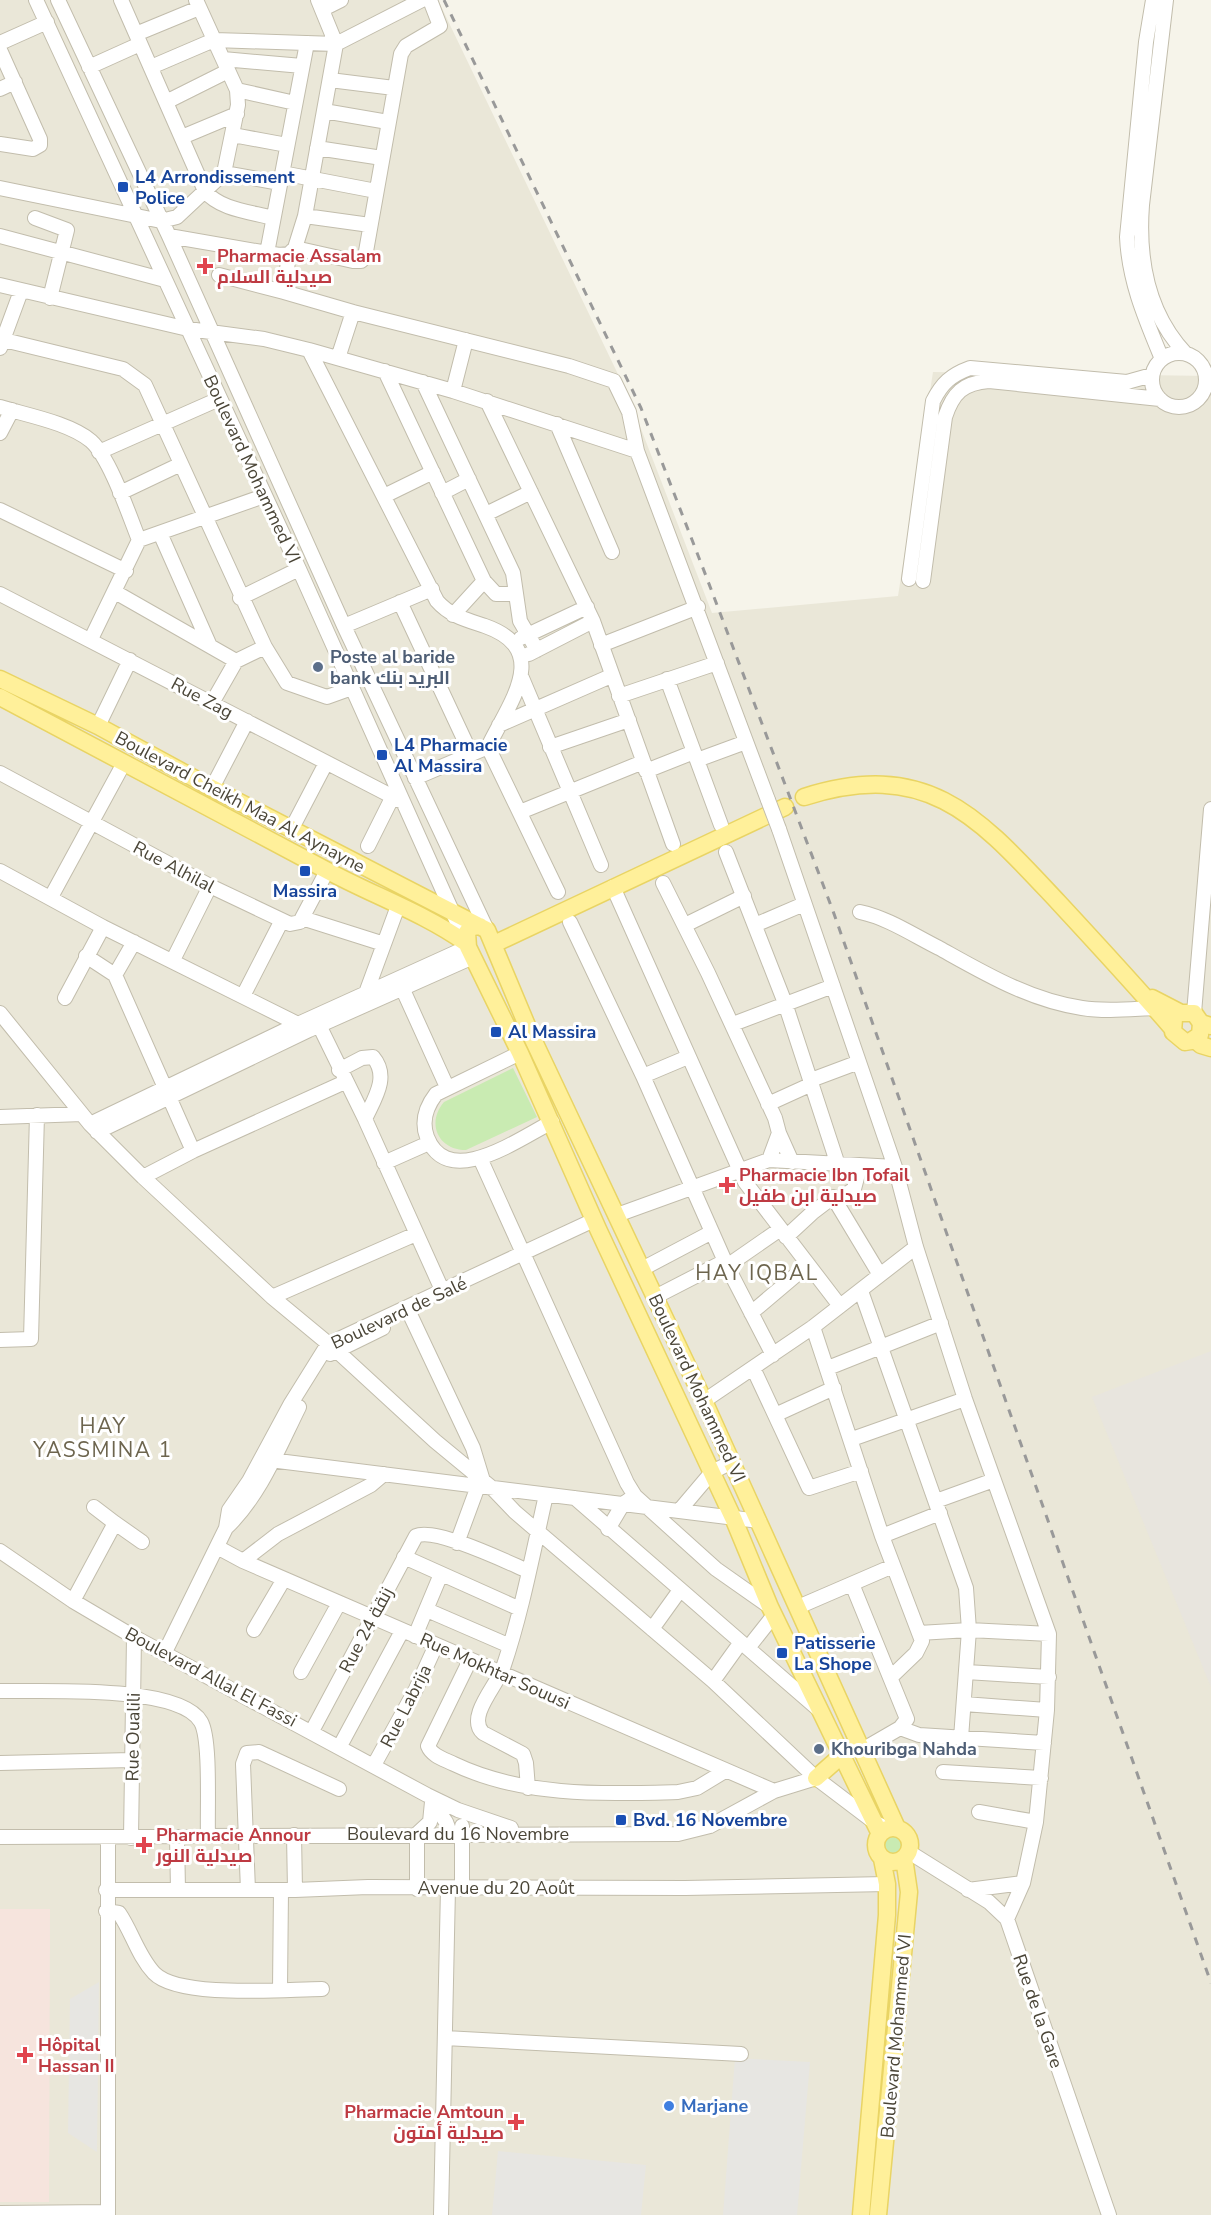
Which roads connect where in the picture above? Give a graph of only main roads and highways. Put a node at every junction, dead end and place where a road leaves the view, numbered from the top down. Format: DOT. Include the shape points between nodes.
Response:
graph roads {
  1 [pos="0,679"];
  2 [pos="0,697"];
  3 [pos="804,797"];
  4 [pos="785,807"];
  5 [pos="489,937"];
  6 [pos="469,949"];
  7 [pos="1142,993"];
  8 [pos="1197,1019"];
  9 [pos="1172,1028"];
  10 [pos="1195,1040"];
  11 [pos="1211,1048"];
  12 [pos="841,1756"];
  13 [pos="816,1778"];
  14 [pos="885,1828"];
  15 [pos="907,1855"];
  16 [pos="882,1859"];
  17 [pos="861,2215"];
  18 [pos="878,2215"];
  1 -- 5 [label="main road, Boulevard Cheikh Maa Al Aynayne" via="98,726 456,914"];
  2 -- 6 [label="main road, Boulevard Cheikh Maa Al Aynayne" via="327,871 445,928"];
  3 -- 7 [label="main road" via="829,789 880,784 928,792 950,802 991,831"];
  4 -- 5 [label="main road" via="613,887"];
  5 -- 6 [label="main road" via="469,929"];
  5 -- 6 [label="main road" via="494,955 488,961 480,962"];
  5 -- 14 [label="main road, Boulevard Mohammed VI" via="862,1750"];
  6 -- 12 [label="main road, Boulevard Mohammed VI"];
  7 -- 8 [label="main road"];
  7 -- 9 [label="main road"];
  8 -- 9 [label="main road" via="1173,1022"];
  8 -- 10 [label="main road" via="1202,1029"];
  9 -- 10 [label="main road" via="1179,1040"];
  10 -- 11 [label="main road"];
  12 -- 13 [label="main road"];
  12 -- 14 [label="main road, Boulevard Mohammed VI"];
  14 -- 15 [label="main road" via="908,1838"];
  14 -- 16 [label="main road" via="875,1847"];
  15 -- 16 [label="main road" via="896,1862"];
  15 -- 18 [label="main road, Boulevard Mohammed VI" via="909,1892"];
  16 -- 17 [label="main road, Boulevard Mohammed VI" via="887,1884 886,1926"];
}
